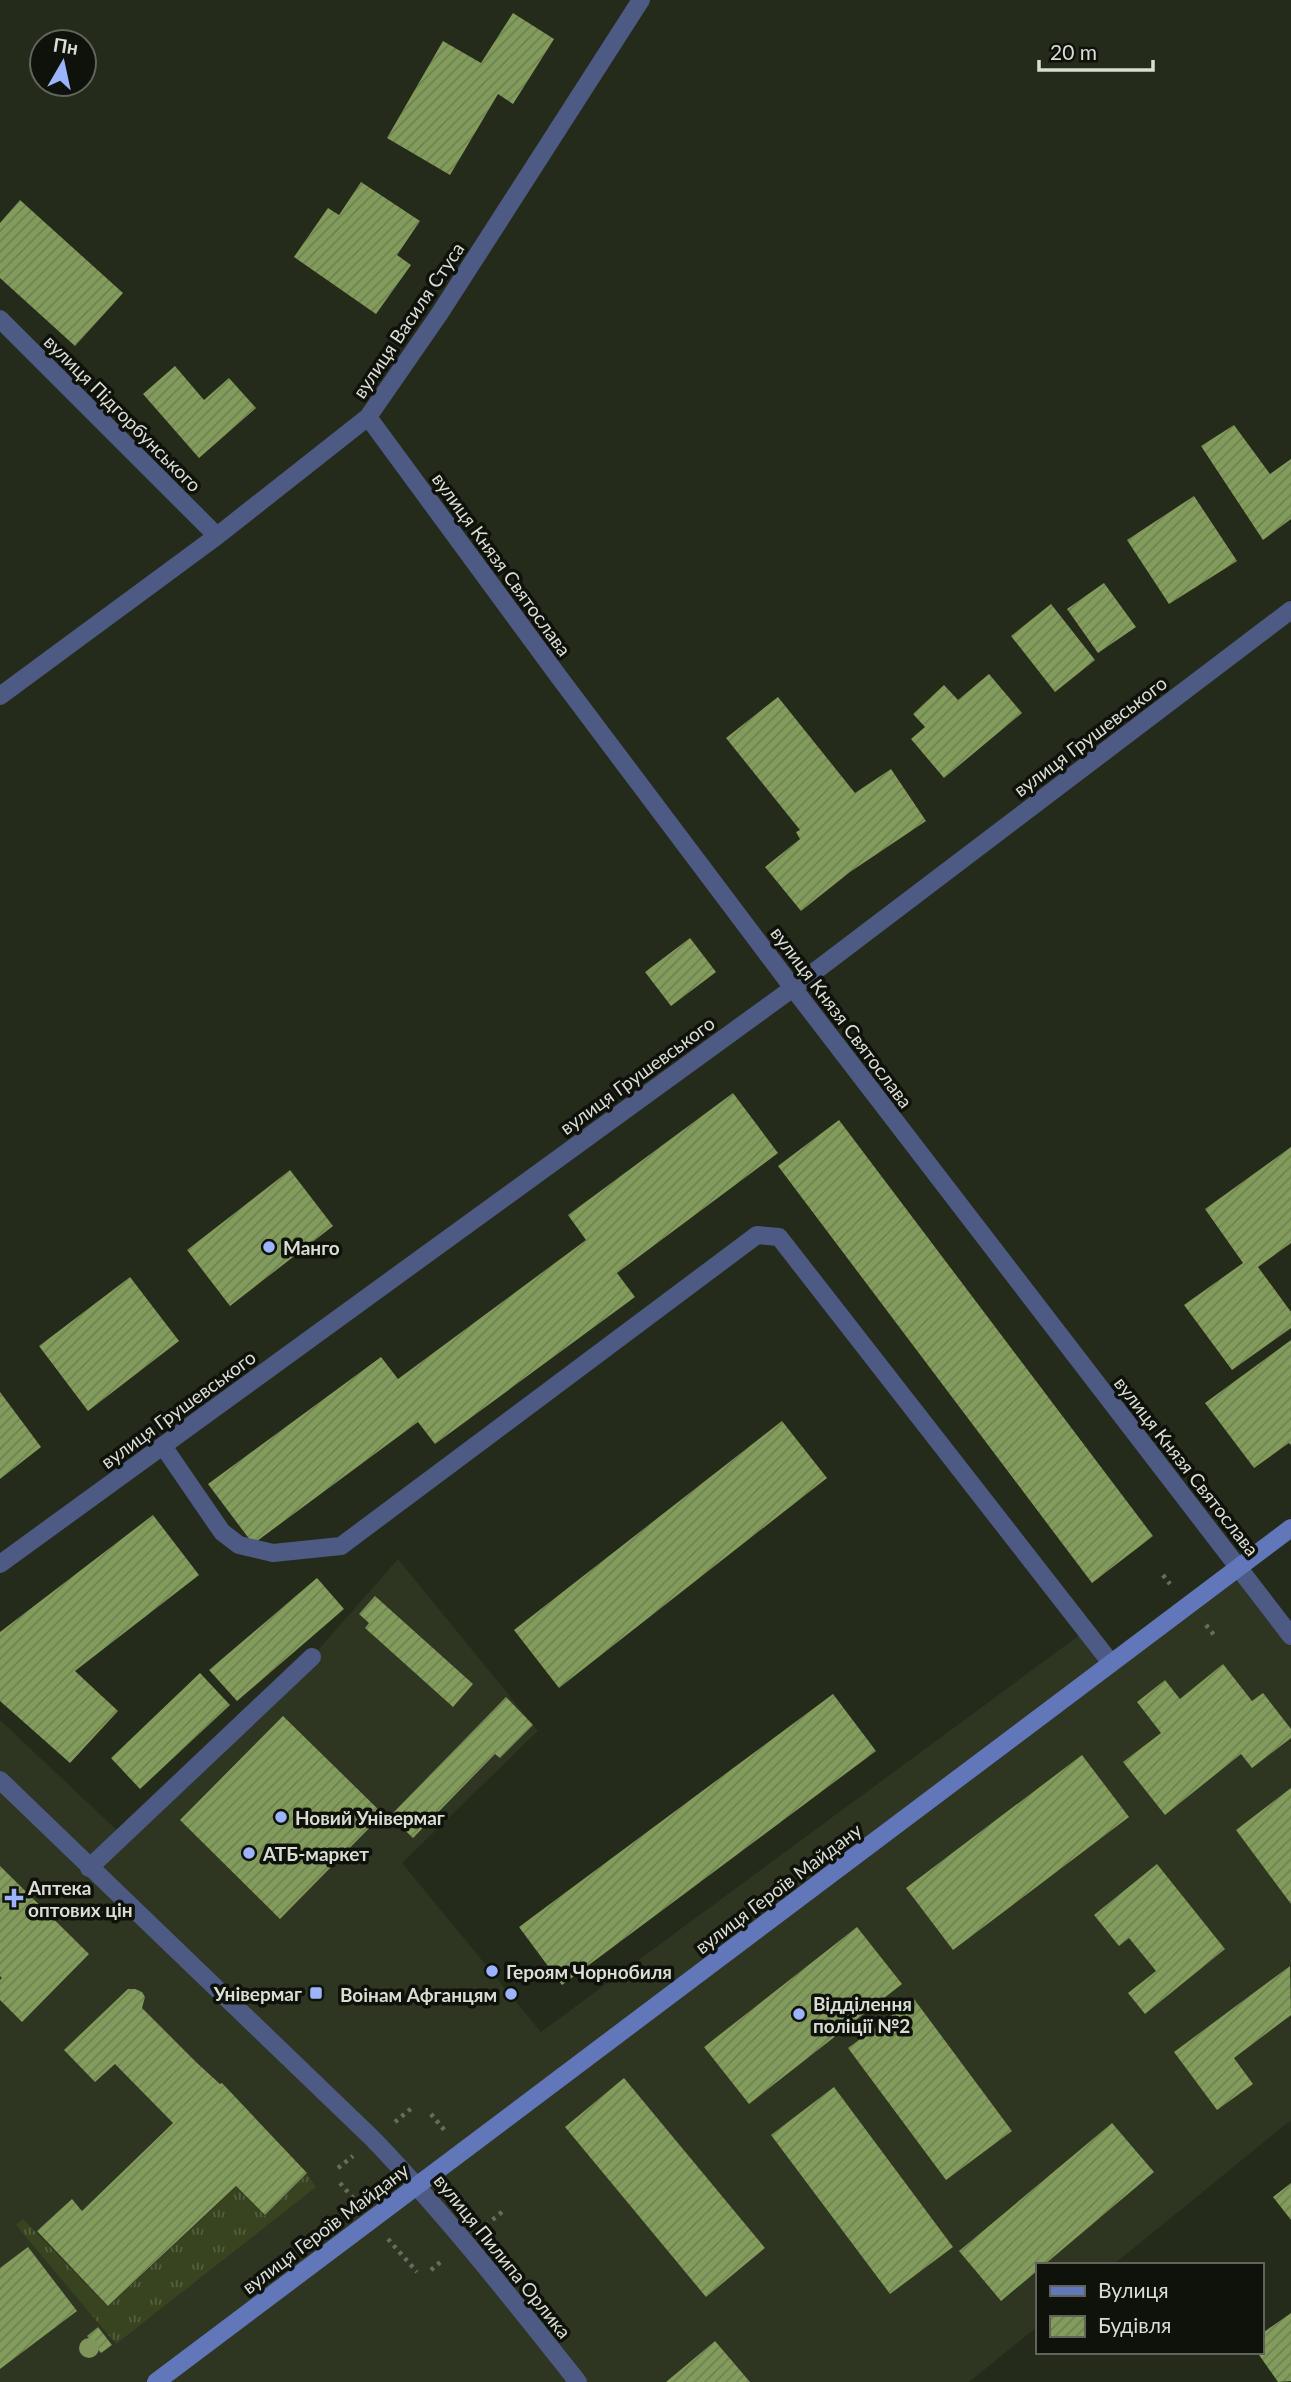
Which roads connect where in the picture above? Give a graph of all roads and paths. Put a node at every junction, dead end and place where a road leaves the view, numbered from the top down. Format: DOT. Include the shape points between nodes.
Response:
graph roads {
  1 [pos="641,0"];
  2 [pos="0,319"];
  3 [pos="368,417"];
  4 [pos="217,536"];
  5 [pos="1291,610"];
  6 [pos="0,696"];
  7 [pos="793,988"];
  8 [pos="163,1446"];
  9 [pos="1291,1528"];
  10 [pos="0,1564"];
  11 [pos="1238,1566"];
  12 [pos="1291,1636"];
  13 [pos="312,1657"];
  14 [pos="1111,1663"];
  15 [pos="0,1780"];
  16 [pos="89,1868"];
  17 [pos="417,2185"];
  18 [pos="156,2382"];
  19 [pos="579,2382"];
  1 -- 3 [label="street, вулиця Василя Стуса"];
  2 -- 4 [label="street, вулиця Підгорбунського"];
  3 -- 4 [label="street, вулиця Василя Стуса"];
  3 -- 7 [label="street, вулиця Князя Святослава"];
  4 -- 6 [label="street, вулиця Василя Стуса"];
  5 -- 7 [label="street, вулиця Грушевського"];
  7 -- 8 [label="street, вулиця Грушевського"];
  7 -- 11 [label="street, вулиця Князя Святослава"];
  8 -- 10 [label="street, вулиця Грушевського"];
  8 -- 14 [label="street" via="222,1532 239,1545 273,1553 341,1546 757,1235 779,1237"];
  9 -- 11 [label="street, вулиця Героїв Майдану"];
  11 -- 12 [label="street, вулиця Князя Святослава"];
  11 -- 14 [label="street, вулиця Героїв Майдану"];
  13 -- 16 [label="street"];
  14 -- 17 [label="street, вулиця Героїв Майдану"];
  15 -- 16 [label="street, вулиця Пилипа Орлика"];
  16 -- 17 [label="street, вулиця Пилипа Орлика"];
  17 -- 18 [label="street, вулиця Героїв Майдану"];
  17 -- 19 [label="street, вулиця Пилипа Орлика"];
}
